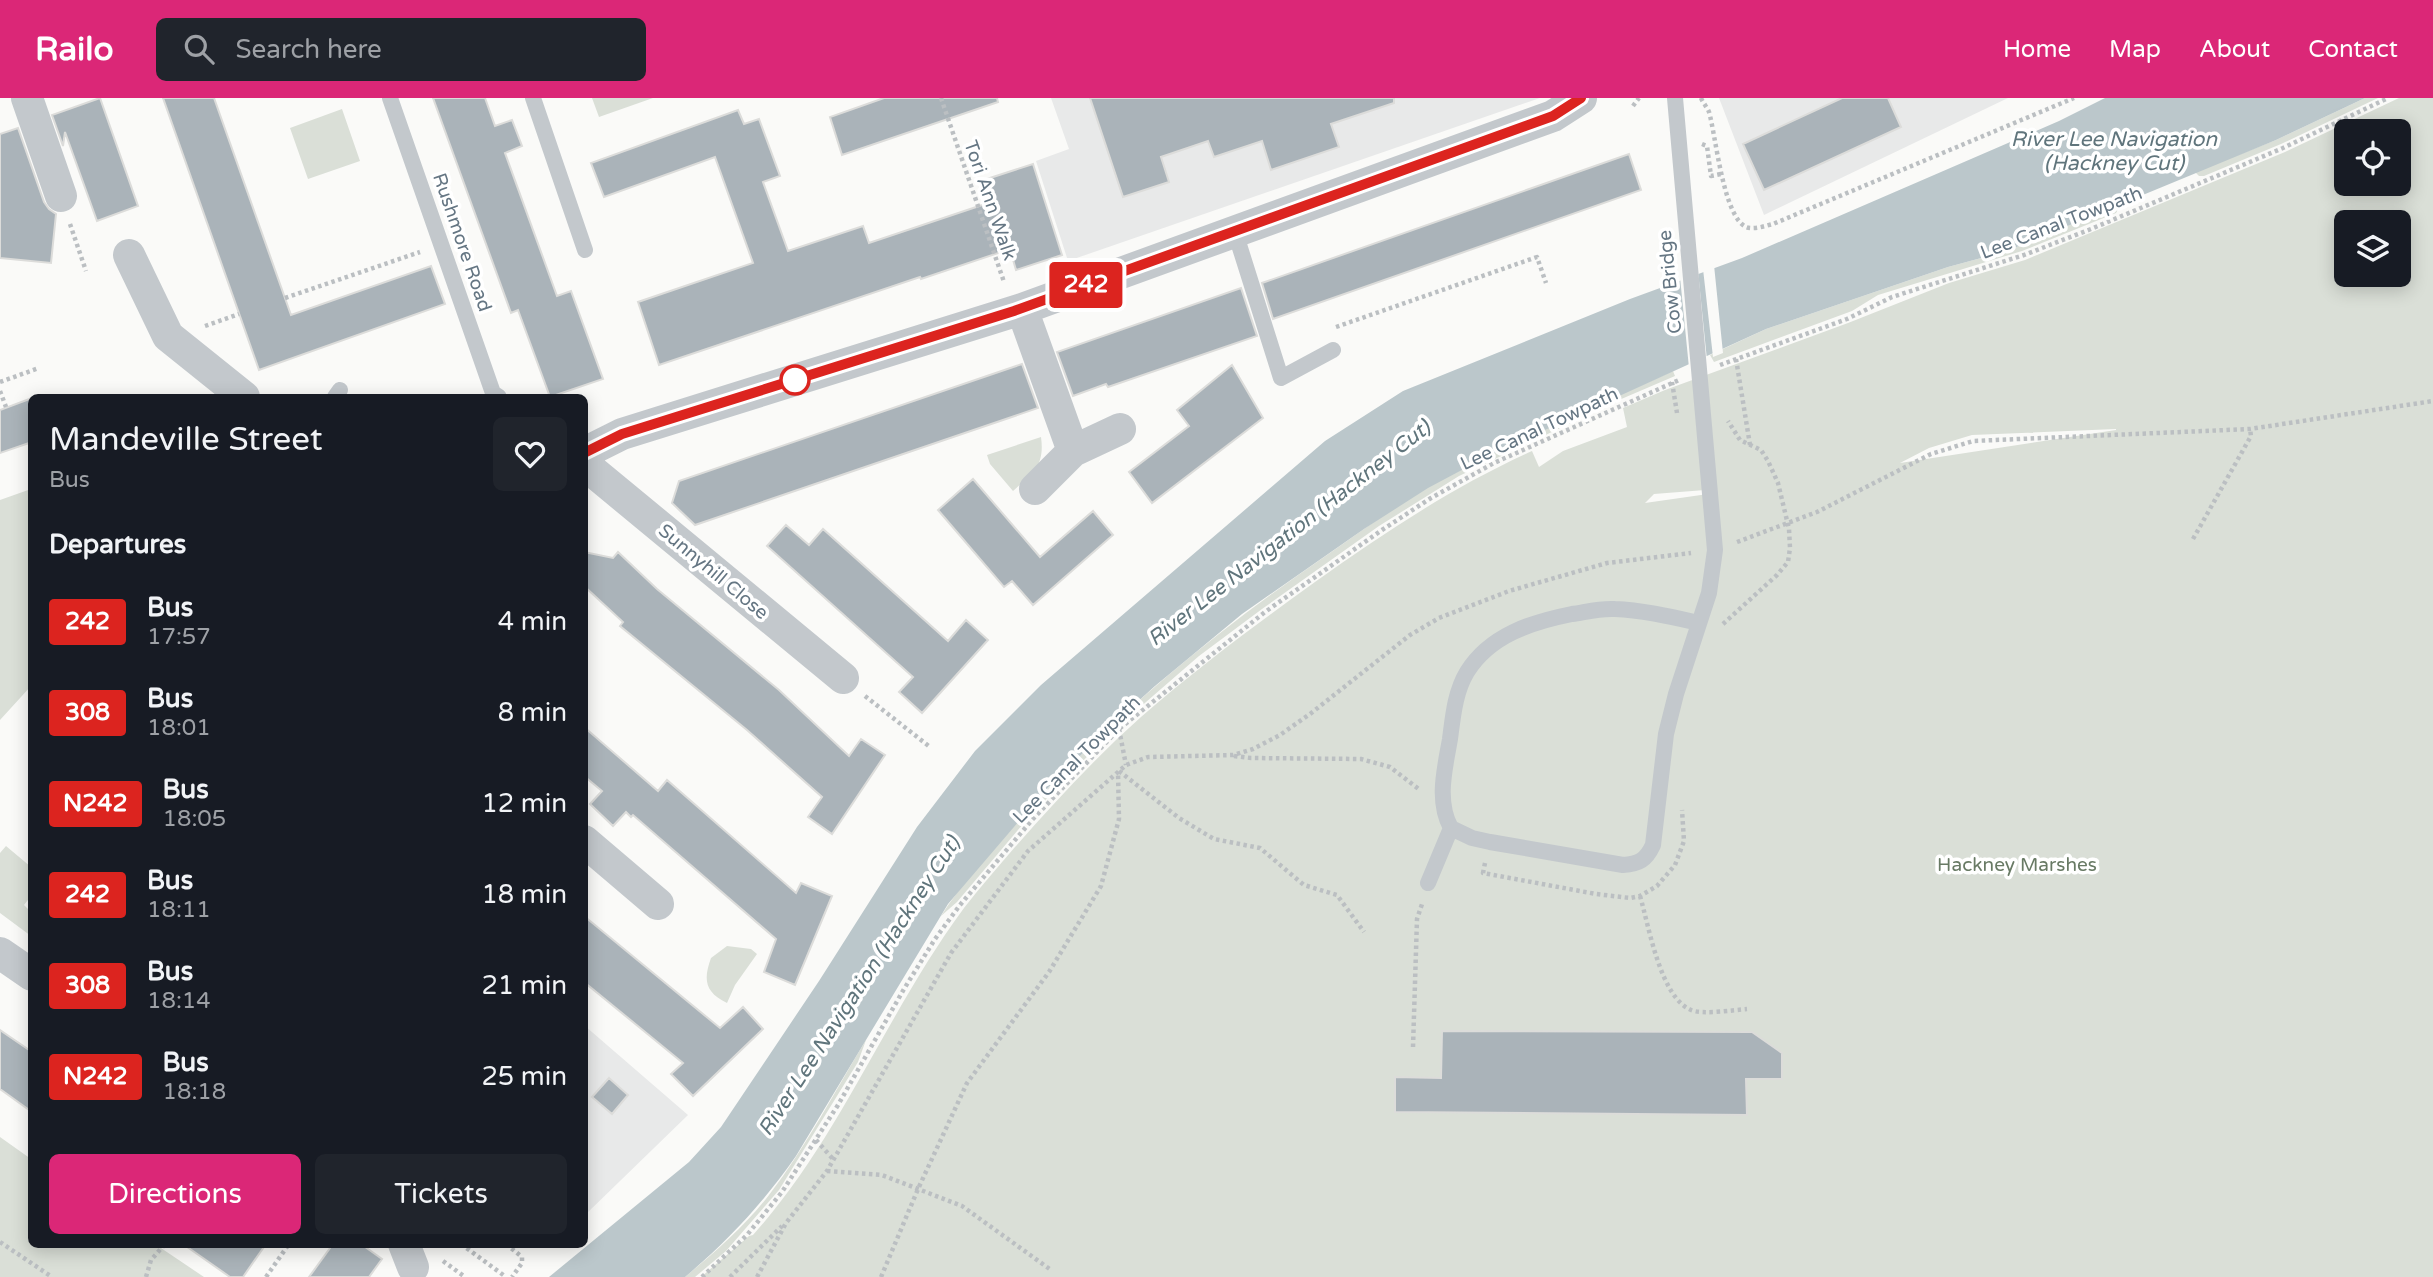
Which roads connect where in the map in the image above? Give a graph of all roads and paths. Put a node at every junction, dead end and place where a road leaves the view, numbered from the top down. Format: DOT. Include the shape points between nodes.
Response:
graph roads {
  1 [pos="27,98"];
  2 [pos="390,98"];
  3 [pos="533,98"];
  4 [pos="941,98"];
  5 [pos="1581,98"];
  6 [pos="1639,98"];
  7 [pos="1701,98"];
  8 [pos="2074,98"];
  9 [pos="2388,98"];
  10 [pos="1633,106"];
  11 [pos="1675,106"];
  12 [pos="61,196"];
  13 [pos="1235,232"];
  14 [pos="441,244"];
  15 [pos="585,250"];
  16 [pos="129,255"];
  17 [pos="86,271"];
  18 [pos="1546,282"];
  19 [pos="285,298"];
  20 [pos="1018,310"];
  21 [pos="1334,350"];
  22 [pos="39,368"];
  23 [pos="1694,377"];
  24 [pos="0,382"];
  25 [pos="0,391"];
  26 [pos="240,394"];
  27 [pos="495,394"];
  28 [pos="2433,401"];
  29 [pos="6,407"];
  30 [pos="1724,412"];
  31 [pos="1120,429"];
  32 [pos="2250,429"];
  33 [pos="1750,446"];
  34 [pos="588,451"];
  35 [pos="1073,451"];
  36 [pos="588,467"];
  37 [pos="1035,489"];
  38 [pos="1786,523"];
  39 [pos="1789,529"];
  40 [pos="2193,539"];
  41 [pos="1715,550"];
  42 [pos="1699,623"];
  43 [pos="843,678"];
  44 [pos="1119,729"];
  45 [pos="930,747"];
  46 [pos="1233,755"];
  47 [pos="1126,765"];
  48 [pos="1118,771"];
  49 [pos="1443,807"];
  50 [pos="1451,828"];
  51 [pos="588,844"];
  52 [pos="1428,883"];
  53 [pos="1640,896"];
  54 [pos="658,904"];
  55 [pos="1364,932"];
  56 [pos="0,953"];
  57 [pos="28,972"];
  58 [pos="1746,1009"];
  59 [pos="1413,1046"];
  60 [pos="816,1140"];
  61 [pos="833,1159"];
  62 [pos="827,1171"];
  63 [pos="918,1189"];
  64 [pos="786,1223"];
  65 [pos="0,1242"];
  66 [pos="162,1248"];
  67 [pos="286,1248"];
  68 [pos="466,1248"];
  69 [pos="511,1248"];
  70 [pos="418,1261"];
  71 [pos="1051,1270"];
  72 [pos="505,1276"];
  73 [pos="52,1277"];
  74 [pos="146,1277"];
  75 [pos="266,1277"];
  76 [pos="466,1277"];
  77 [pos="512,1277"];
  78 [pos="702,1277"];
  79 [pos="730,1277"];
  80 [pos="757,1277"];
  81 [pos="881,1277"];
  1 -- 12 [label="street"];
  2 -- 14 [label="lane, Rushmore Road"];
  3 -- 15 [label="lane"];
  4 -- 20 [label="path, Tori Ann Walk"];
  5 -- 13 [label="street" via="1553,116"];
  6 -- 10 [label="path"];
  7 -- 8 [label="path" via="1709,111 1721,174 1738,220 1746,227 1764,226"];
  9 -- 33 [label="path, Lee Canal Towpath" via="2091,229 1892,297 1847,319 1737,359"];
  11 -- 23 [label="lane, Cow Bridge"];
  12 -- 17 [label="path"];
  13 -- 20 [label="street"];
  13 -- 21 [label="lane" via="1281,378"];
  14 -- 19 [label="path"];
  14 -- 27 [label="lane, Rushmore Road"];
  16 -- 26 [label="street" via="168,336"];
  18 -- 21 [label="path" via="1537,257 1327,330"];
  20 -- 34 [label="street" via="622,434"];
  20 -- 35 [label="street"];
  22 -- 24 [label="path"];
  23 -- 41 [label="lane, Cow Bridge" via="1707,447"];
  23 -- 44 [label="path, Lee Canal Towpath" via="1494,463 1441,492 1265,612"];
  25 -- 29 [label="path"];
  28 -- 32 [label="path"];
  30 -- 33 [label="path" via="1741,440"];
  31 -- 35 [label="street"];
  32 -- 38 [label="path" via="1973,441 1931,454"];
  32 -- 40 [label="path" via="2251,436"];
  33 -- 38 [label="path" via="1761,450 1768,461"];
  35 -- 37 [label="street"];
  36 -- 43 [label="street, Sunnyhill Close"];
  38 -- 39 [label="path"];
  38 -- 41 [label="path"];
  41 -- 42 [label="lane, Cow Bridge"];
  41 -- 46 [label="path" via="1607,563 1464,607 1410,635 1280,735"];
  42 -- 49 [label="lane" via="1600,609 1549,619 1495,642 1468,669 1456,697"];
  42 -- 50 [label="lane, Cow Bridge" via="1666,734 1653,845 1647,856 1637,864 1600,863 1472,838"];
  43 -- 45 [label="path"];
  44 -- 47 [label="path"];
  44 -- 60 [label="path, Lee Canal Towpath" via="1015,839 947,922"];
  46 -- 47 [label="path" via="1147,758"];
  46 -- 49 [label="path" via="1360,759 1391,767"];
  47 -- 48 [label="path"];
  48 -- 55 [label="path" via="1214,839 1260,848 1304,885 1337,895"];
  48 -- 61 [label="path" via="1028,851 951,953"];
  48 -- 63 [label="path" via="1119,819 1101,886 1049,972 967,1083"];
  49 -- 50 [label="lane"];
  50 -- 52 [label="lane"];
  51 -- 54 [label="street"];
  52 -- 59 [label="path" via="1417,919"];
  53 -- 58 [label="path" via="1656,954 1678,1001 1693,1011"];
  56 -- 57 [label="street"];
  60 -- 61 [label="path"];
  60 -- 78 [label="path, Lee Canal Towpath" via="767,1212"];
  61 -- 62 [label="path"];
  62 -- 63 [label="path" via="882,1175"];
  62 -- 64 [label="path"];
  63 -- 71 [label="path" via="961,1206"];
  63 -- 81 [label="path"];
  64 -- 79 [label="path"];
  64 -- 80 [label="path"];
  65 -- 73 [label="path"];
  66 -- 74 [label="path" via="151,1260"];
  67 -- 75 [label="path"];
  68 -- 72 [label="path"];
  69 -- 77 [label="path" via="522,1257"];
  70 -- 76 [label="path"];
}
